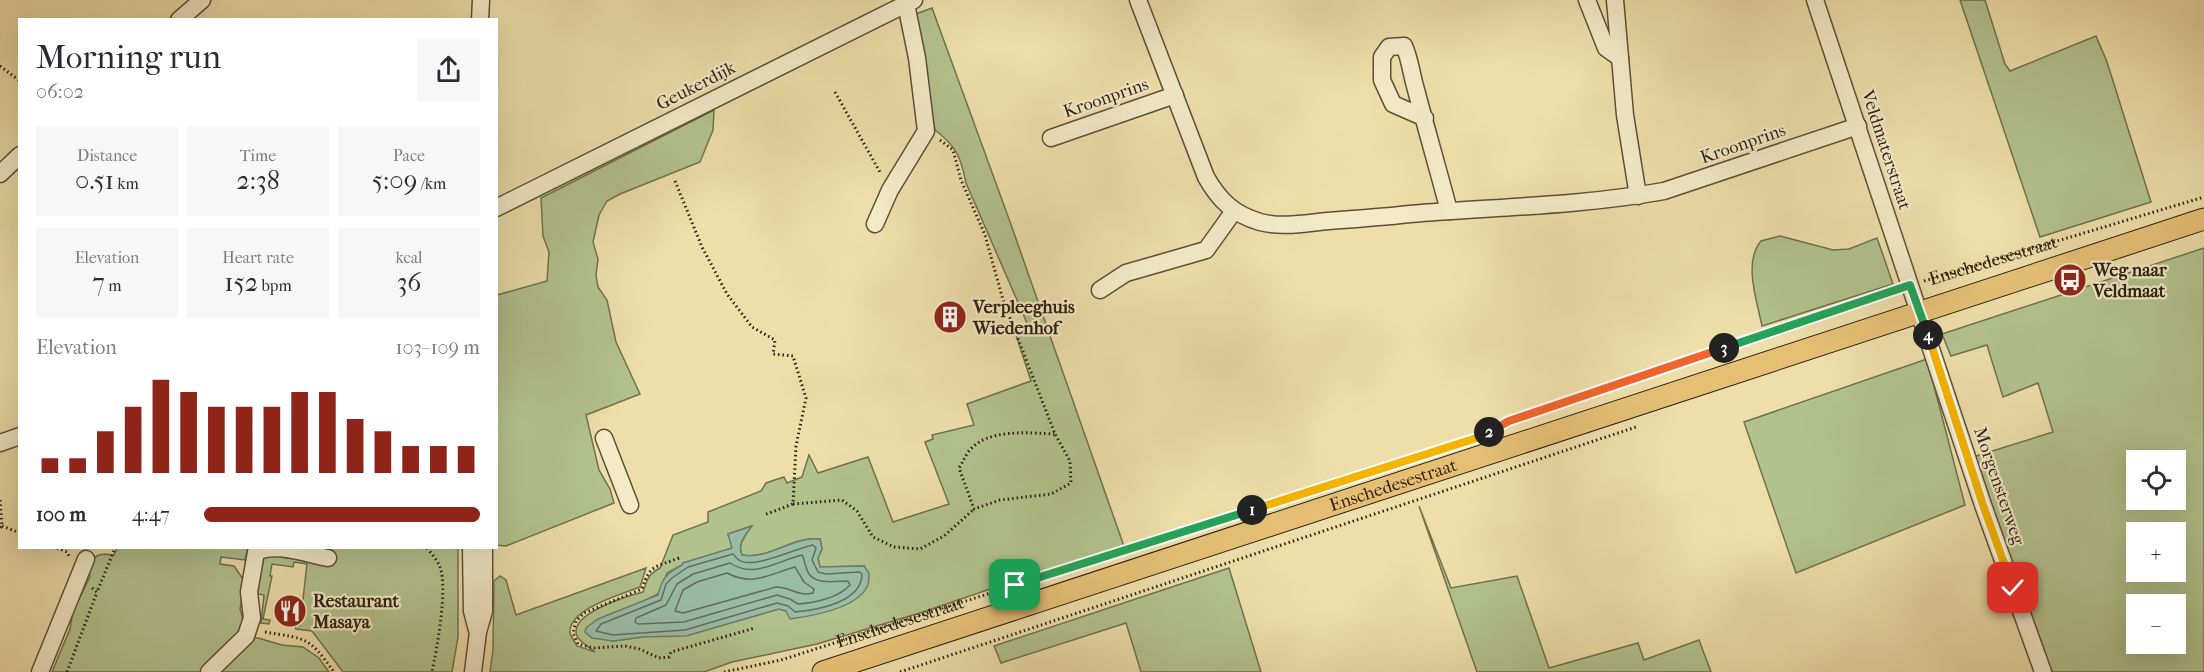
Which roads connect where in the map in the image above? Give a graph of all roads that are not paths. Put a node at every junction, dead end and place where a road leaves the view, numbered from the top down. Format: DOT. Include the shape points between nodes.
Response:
graph roads {
  1 [pos="202,0"];
  2 [pos="481,0"];
  3 [pos="1138,0"];
  4 [pos="1587,0"];
  5 [pos="1614,0"];
  6 [pos="1815,0"];
  7 [pos="910,2"];
  8 [pos="181,18"];
  9 [pos="480,18"];
  10 [pos="1620,58"];
  11 [pos="1175,95"];
  12 [pos="1425,118"];
  13 [pos="1858,126"];
  14 [pos="1051,138"];
  15 [pos="18,157"];
  16 [pos="0,174"];
  17 [pos="1638,196"];
  18 [pos="498,207"];
  19 [pos="1234,210"];
  20 [pos="1449,211"];
  21 [pos="2204,219"];
  22 [pos="874,224"];
  23 [pos="1100,290"];
  24 [pos="1919,313"];
  25 [pos="18,437"];
  26 [pos="604,438"];
  27 [pos="0,443"];
  28 [pos="630,505"];
  29 [pos="262,549"];
  30 [pos="279,549"];
  31 [pos="471,549"];
  32 [pos="484,549"];
  33 [pos="328,558"];
  34 [pos="86,559"];
  35 [pos="478,632"];
  36 [pos="40,672"];
  37 [pos="209,672"];
  38 [pos="473,672"];
  39 [pos="823,672"];
  40 [pos="2043,672"];
  1 -- 8 [label="street"];
  2 -- 9 [label="street"];
  3 -- 11 [label="street, Kroonprins"];
  4 -- 10 [label="street" via="1606,48"];
  5 -- 10 [label="street"];
  6 -- 13 [label="street, Veldmaterstraat"];
  7 -- 18 [label="street, Geukerdijk"];
  7 -- 22 [label="street" via="926,130"];
  10 -- 17 [label="street"];
  11 -- 14 [label="street, Kroonprins"];
  11 -- 19 [label="street, Kroonprins" via="1206,177 1217,196"];
  12 -- 20 [label="street"];
  13 -- 17 [label="street, Kroonprins" via="1664,191"];
  13 -- 24 [label="street, Veldmaterstraat"];
  15 -- 16 [label="street"];
  17 -- 20 [label="street, Kroonprins"];
  19 -- 20 [label="street, Kroonprins" via="1261,222 1292,225"];
  19 -- 23 [label="street" via="1206,250 1126,273"];
  21 -- 24 [label="main road, Enschedesestraat"];
  24 -- 39 [label="main road, Enschedesestraat"];
  24 -- 40 [label="street, Morgensterweg"];
  25 -- 27 [label="street"];
  26 -- 28 [label="street"];
  29 -- 37 [label="street" via="256,552 249,592 252,618 246,636"];
  30 -- 33 [label="street"];
  31 -- 35 [label="street" via="472,611"];
  32 -- 35 [label="street" via="484,610"];
  34 -- 36 [label="street"];
  35 -- 38 [label="street"];
}
